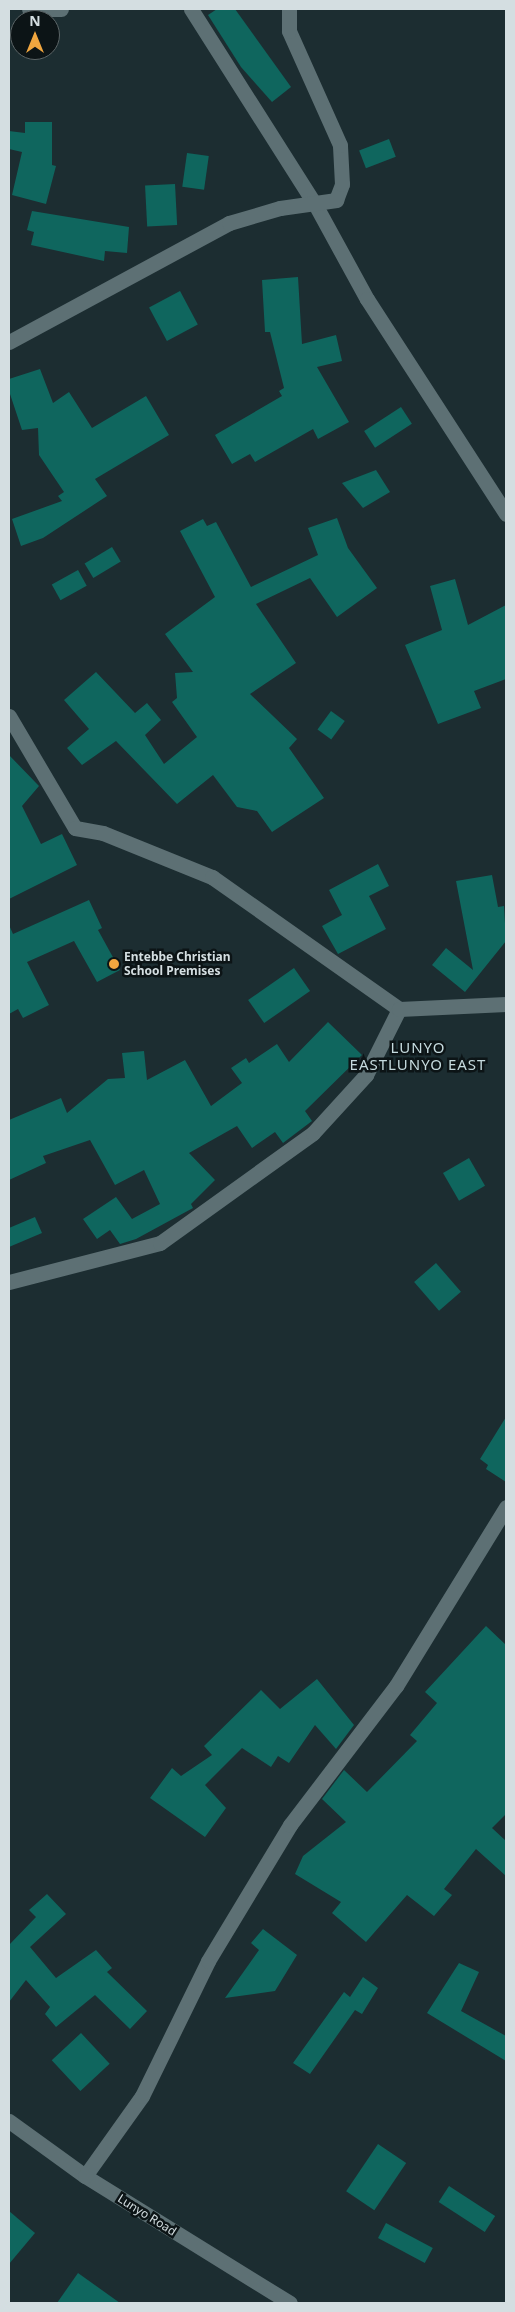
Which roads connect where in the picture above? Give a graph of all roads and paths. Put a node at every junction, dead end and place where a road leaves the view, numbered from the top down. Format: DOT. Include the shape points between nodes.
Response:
graph roads {
  1 [pos="29,9"];
  2 [pos="62,9"];
  3 [pos="191,9"];
  4 [pos="289,9"];
  5 [pos="316,206"];
  6 [pos="9,342"];
  7 [pos="506,514"];
  8 [pos="9,716"];
  9 [pos="506,1004"];
  10 [pos="399,1009"];
  11 [pos="9,1282"];
  12 [pos="506,1507"];
  13 [pos="9,2121"];
  14 [pos="85,2176"];
  15 [pos="290,2303"];
  1 -- 2 [label="street"];
  3 -- 5 [label="street"];
  4 -- 5 [label="street" via="289,31 340,145 342,184 336,200"];
  5 -- 6 [label="street" via="280,208 229,223"];
  5 -- 7 [label="street" via="367,298"];
  8 -- 10 [label="street" via="75,828 103,833 212,877"];
  9 -- 10 [label="street"];
  10 -- 11 [label="street" via="366,1075 312,1133 160,1243"];
  12 -- 14 [label="street" via="396,1686 290,1826 208,1961 142,2096"];
  13 -- 14 [label="street, Lunyo Road"];
  14 -- 15 [label="street, Lunyo Road"];
}
